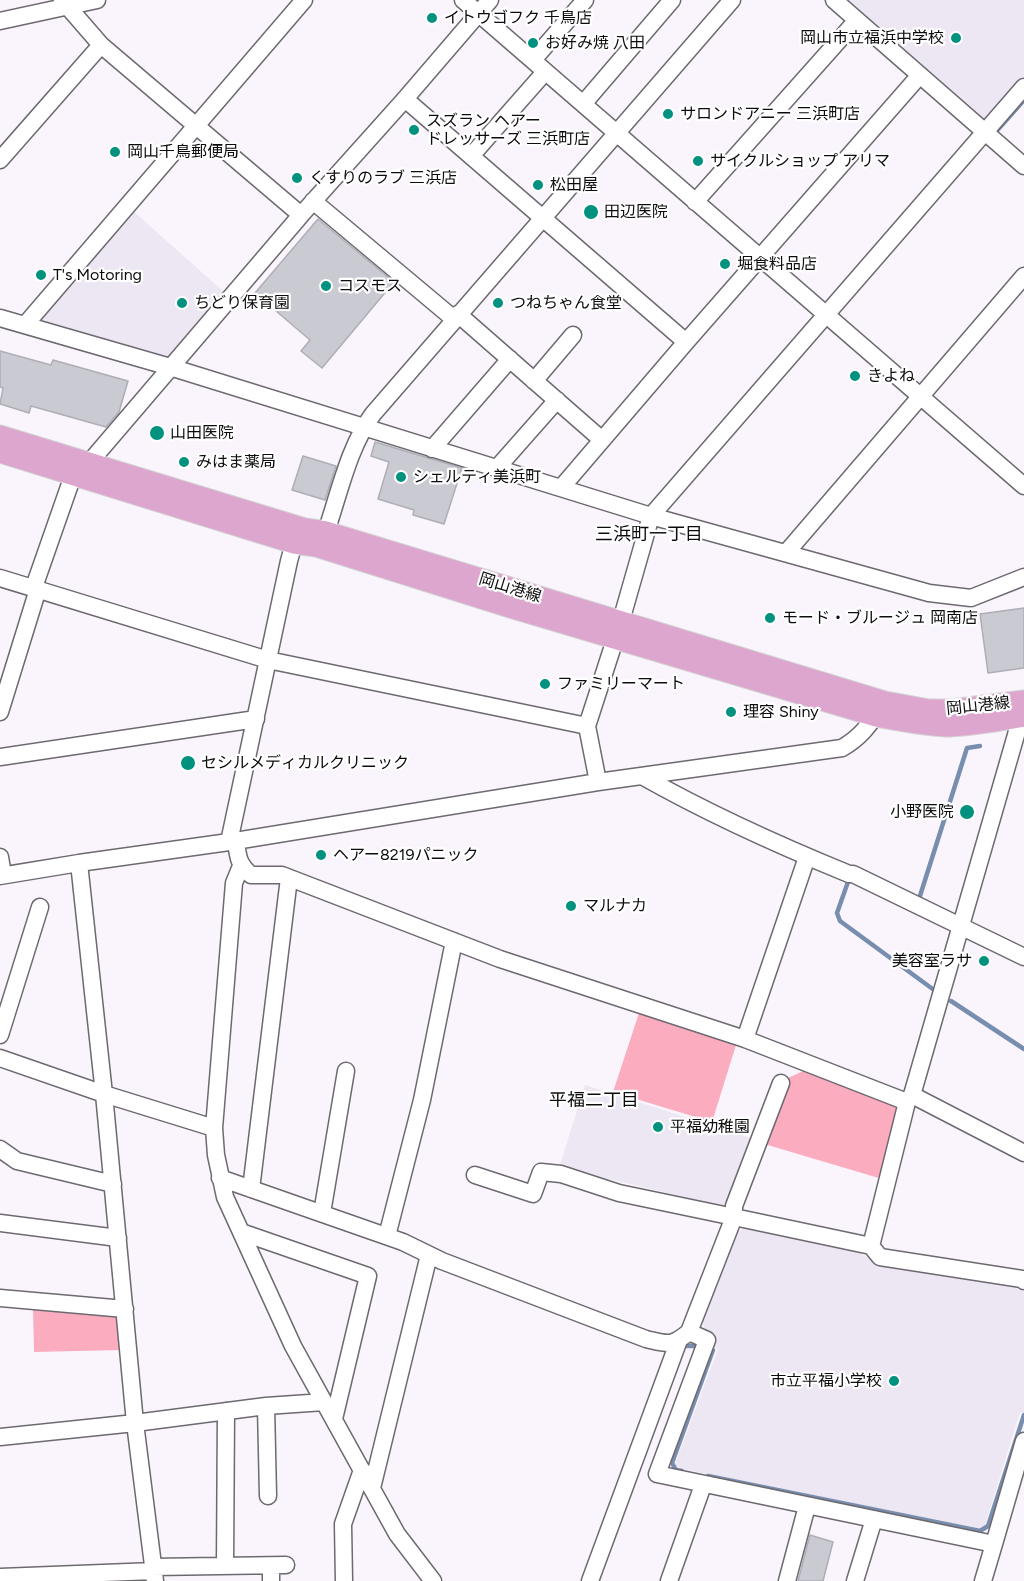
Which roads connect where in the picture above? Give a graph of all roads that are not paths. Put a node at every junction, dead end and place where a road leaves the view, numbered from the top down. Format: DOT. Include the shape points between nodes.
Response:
graph roads {
  1 [pos="97,0"];
  2 [pos="304,0"];
  3 [pos="463,0"];
  4 [pos="490,0"];
  5 [pos="585,0"];
  6 [pos="672,0"];
  7 [pos="732,0"];
  8 [pos="834,0"];
  9 [pos="65,3"];
  10 [pos="478,13"];
  11 [pos="857,20"];
  12 [pos="0,21"];
  13 [pos="101,45"];
  14 [pos="539,66"];
  15 [pos="920,75"];
  16 [pos="1024,87"];
  17 [pos="405,99"];
  18 [pos="583,104"];
  19 [pos="196,126"];
  20 [pos="616,133"];
  21 [pos="989,135"];
  22 [pos="471,156"];
  23 [pos="0,160"];
  24 [pos="1024,166"];
  25 [pos="313,201"];
  26 [pos="695,202"];
  27 [pos="301,214"];
  28 [pos="543,217"];
  29 [pos="760,258"];
  30 [pos="1024,276"];
  31 [pos="826,315"];
  32 [pos="456,317"];
  33 [pos="0,318"];
  34 [pos="26,326"];
  35 [pos="573,335"];
  36 [pos="686,342"];
  37 [pos="510,359"];
  38 [pos="170,367"];
  39 [pos="534,381"];
  40 [pos="920,396"];
  41 [pos="557,400"];
  42 [pos="363,428"];
  43 [pos="0,436"];
  44 [pos="602,440"];
  45 [pos="432,449"];
  46 [pos="0,452"];
  47 [pos="497,468"];
  48 [pos="82,469"];
  49 [pos="1021,478"];
  50 [pos="561,488"];
  51 [pos="651,516"];
  52 [pos="310,537"];
  53 [pos="786,553"];
  54 [pos="1024,577"];
  55 [pos="0,578"];
  56 [pos="36,588"];
  57 [pos="618,630"];
  58 [pos="268,660"];
  59 [pos="880,709"];
  60 [pos="0,712"];
  61 [pos="1022,714"];
  62 [pos="256,719"];
  63 [pos="587,726"];
  64 [pos="0,757"];
  65 [pos="642,776"];
  66 [pos="598,782"];
  67 [pos="232,842"];
  68 [pos="0,857"];
  69 [pos="807,857"];
  70 [pos="79,862"];
  71 [pos="242,866"];
  72 [pos="1,876"];
  73 [pos="289,878"];
  74 [pos="40,907"];
  75 [pos="961,926"];
  76 [pos="454,941"];
  77 [pos="1024,957"];
  78 [pos="0,1035"];
  79 [pos="745,1039"];
  80 [pos="0,1058"];
  81 [pos="345,1071"];
  82 [pos="781,1083"];
  83 [pos="104,1094"];
  84 [pos="909,1098"];
  85 [pos="214,1128"];
  86 [pos="0,1149"];
  87 [pos="1024,1153"];
  88 [pos="475,1175"];
  89 [pos="220,1178"];
  90 [pos="113,1184"];
  91 [pos="251,1189"];
  92 [pos="322,1213"];
  93 [pos="734,1217"];
  94 [pos="0,1223"];
  95 [pos="241,1232"];
  96 [pos="387,1236"];
  97 [pos="118,1238"];
  98 [pos="871,1246"];
  99 [pos="428,1260"];
  100 [pos="1024,1281"];
  101 [pos="0,1298"];
  102 [pos="125,1309"];
  103 [pos="680,1341"];
  104 [pos="324,1402"];
  105 [pos="266,1411"];
  106 [pos="226,1416"];
  107 [pos="334,1419"];
  108 [pos="135,1423"];
  109 [pos="0,1437"];
  110 [pos="1024,1441"];
  111 [pos="362,1470"];
  112 [pos="703,1485"];
  113 [pos="372,1488"];
  114 [pos="268,1496"];
  115 [pos="807,1506"];
  116 [pos="874,1520"];
  117 [pos="994,1544"];
  118 [pos="225,1566"];
  119 [pos="276,1571"];
  120 [pos="154,1573"];
  121 [pos="0,1577"];
  122 [pos="344,1581"];
  123 [pos="433,1581"];
  124 [pos="590,1581"];
  125 [pos="669,1581"];
  126 [pos="787,1581"];
  127 [pos="855,1581"];
  128 [pos="983,1581"];
  1 -- 9 [label="street"];
  2 -- 19 [label="street"];
  3 -- 10 [label="street"];
  4 -- 10 [label="street"];
  5 -- 14 [label="street"];
  6 -- 18 [label="street"];
  7 -- 20 [label="street"];
  8 -- 11 [label="street"];
  9 -- 12 [label="street"];
  9 -- 13 [label="street"];
  10 -- 14 [label="street"];
  10 -- 17 [label="street"];
  11 -- 15 [label="street"];
  11 -- 26 [label="street"];
  13 -- 19 [label="street"];
  13 -- 23 [label="street"];
  14 -- 18 [label="street"];
  14 -- 22 [label="street"];
  15 -- 21 [label="street"];
  15 -- 29 [label="street"];
  16 -- 21 [label="street"];
  17 -- 22 [label="street"];
  17 -- 25 [label="street"];
  18 -- 20 [label="street"];
  19 -- 27 [label="street"];
  19 -- 34 [label="street"];
  20 -- 26 [label="street"];
  20 -- 28 [label="street"];
  21 -- 24 [label="street"];
  21 -- 31 [label="street"];
  22 -- 28 [label="street"];
  25 -- 27 [label="street"];
  25 -- 32 [label="street"];
  26 -- 29 [label="street"];
  27 -- 38 [label="street"];
  28 -- 32 [label="street"];
  28 -- 36 [label="street"];
  29 -- 31 [label="street"];
  29 -- 36 [label="street"];
  30 -- 40 [label="street"];
  31 -- 40 [label="street"];
  31 -- 51 [label="street"];
  32 -- 37 [label="street"];
  32 -- 42 [label="street"];
  33 -- 34 [label="street"];
  34 -- 38 [label="street"];
  35 -- 39 [label="street"];
  36 -- 44 [label="street"];
  37 -- 39 [label="street"];
  37 -- 45 [label="street"];
  38 -- 42 [label="street"];
  38 -- 48 [label="street"];
  39 -- 41 [label="street"];
  40 -- 49 [label="street"];
  40 -- 53 [label="street"];
  41 -- 44 [label="street"];
  41 -- 47 [label="street"];
  42 -- 45 [label="street"];
  42 -- 52 [label="street"];
  43 -- 48 [label="main road, 岡山港線"];
  44 -- 50 [label="street"];
  45 -- 47 [label="street"];
  46 -- 48 [label="main road, 岡山港線"];
  47 -- 50 [label="street"];
  48 -- 52 [label="main road, 岡山港線"];
  48 -- 56 [label="street"];
  50 -- 51 [label="street"];
  51 -- 53 [label="street"];
  51 -- 57 [label="street"];
  52 -- 57 [label="main road, 岡山港線"];
  52 -- 58 [label="street"];
  53 -- 54 [label="street" via="928,593 971,598"];
  55 -- 56 [label="street"];
  56 -- 58 [label="street"];
  56 -- 60 [label="street"];
  57 -- 59 [label="main road, 岡山港線"];
  57 -- 63 [label="street"];
  58 -- 62 [label="street"];
  58 -- 63 [label="street"];
  59 -- 61 [label="main road, 岡山港線"];
  59 -- 65 [label="street" via="861,734 842,748"];
  61 -- 75 [label="street"];
  62 -- 64 [label="street"];
  62 -- 67 [label="street"];
  63 -- 66 [label="street"];
  65 -- 66 [label="street"];
  65 -- 69 [label="street" via="690,803"];
  66 -- 67 [label="street"];
  67 -- 70 [label="street"];
  67 -- 71 [label="street"];
  68 -- 72 [label="street"];
  69 -- 75 [label="street"];
  69 -- 79 [label="street"];
  70 -- 72 [label="street"];
  70 -- 83 [label="street"];
  71 -- 73 [label="street" via="251,875"];
  71 -- 85 [label="street" via="234,883"];
  73 -- 76 [label="street"];
  73 -- 91 [label="street"];
  74 -- 78 [label="street"];
  75 -- 77 [label="street"];
  75 -- 84 [label="street"];
  76 -- 79 [label="street"];
  76 -- 96 [label="street" via="422,1100"];
  79 -- 84 [label="street"];
  80 -- 83 [label="street"];
  81 -- 92 [label="street"];
  82 -- 93 [label="street" via="734,1206"];
  83 -- 85 [label="street"];
  83 -- 90 [label="street"];
  84 -- 87 [label="street"];
  84 -- 98 [label="street"];
  85 -- 89 [label="street"];
  86 -- 90 [label="street" via="16,1161"];
  88 -- 93 [label="street" via="533,1194 541,1172 561,1174 619,1193"];
  89 -- 91 [label="street"];
  89 -- 95 [label="street"];
  90 -- 97 [label="street"];
  91 -- 92 [label="street"];
  92 -- 96 [label="street"];
  93 -- 98 [label="street"];
  93 -- 103 [label="street"];
  94 -- 97 [label="street"];
  95 -- 104 [label="street" via="293,1346"];
  95 -- 107 [label="street" via="368,1276"];
  96 -- 99 [label="street"];
  97 -- 102 [label="street"];
  98 -- 100 [label="street" via="880,1257"];
  99 -- 103 [label="street" via="646,1339 668,1344"];
  99 -- 113 [label="street"];
  101 -- 102 [label="street"];
  102 -- 108 [label="street"];
  103 -- 112 [label="street" via="706,1340 657,1474"];
  103 -- 124 [label="street"];
  104 -- 105 [label="street"];
  104 -- 107 [label="street"];
  105 -- 106 [label="street"];
  105 -- 114 [label="street"];
  106 -- 108 [label="street"];
  106 -- 118 [label="street"];
  107 -- 111 [label="street"];
  108 -- 109 [label="street"];
  108 -- 120 [label="street"];
  110 -- 117 [label="street"];
  111 -- 113 [label="street"];
  111 -- 122 [label="street" via="343,1524"];
  112 -- 115 [label="street"];
  112 -- 125 [label="street"];
  113 -- 123 [label="street" via="397,1534"];
  115 -- 116 [label="street"];
  115 -- 126 [label="street"];
  116 -- 117 [label="street"];
  116 -- 127 [label="street"];
  117 -- 128 [label="street"];
  118 -- 119 [label="street"];
  118 -- 120 [label="street"];
  120 -- 121 [label="street"];
}
